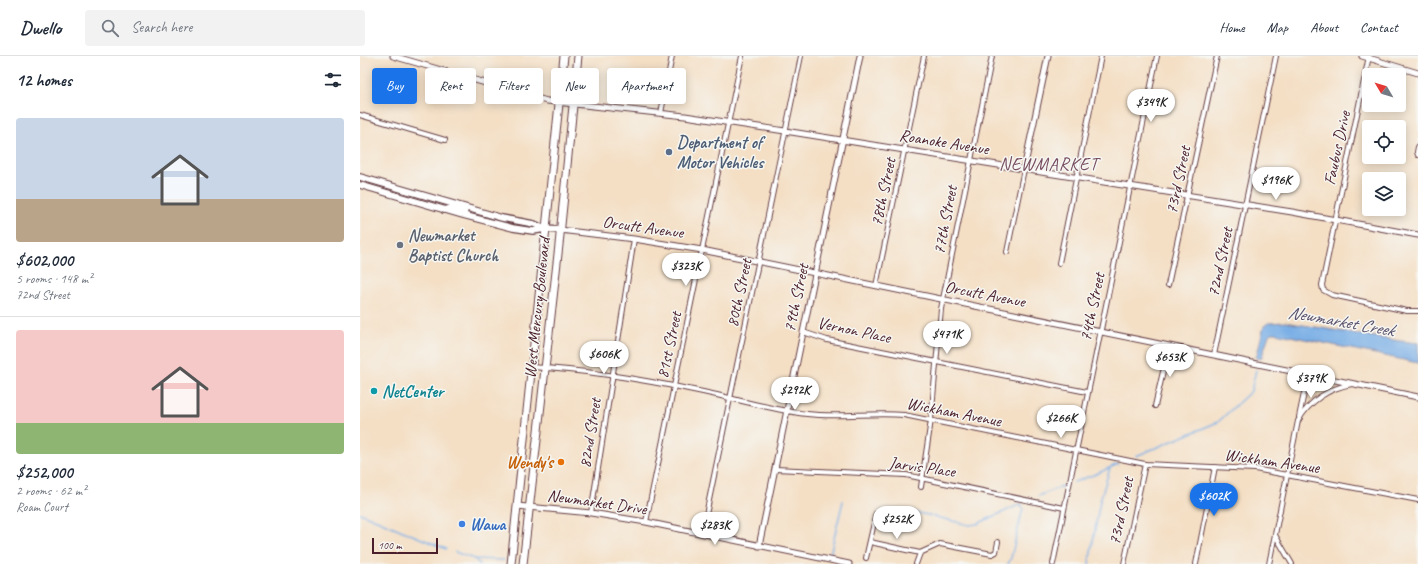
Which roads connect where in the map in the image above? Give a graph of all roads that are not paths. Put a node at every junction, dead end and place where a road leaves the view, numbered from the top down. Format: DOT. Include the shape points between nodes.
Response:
graph roads {
  1 [pos="393,56"];
  2 [pos="564,56"];
  3 [pos="578,56"];
  4 [pos="672,56"];
  5 [pos="742,56"];
  6 [pos="801,56"];
  7 [pos="860,56"];
  8 [pos="924,56"];
  9 [pos="992,56"];
  10 [pos="1048,56"];
  11 [pos="1101,56"];
  12 [pos="1157,56"];
  13 [pos="1217,56"];
  14 [pos="1276,56"];
  15 [pos="1362,56"];
  16 [pos="1369,57"];
  17 [pos="563,68"];
  18 [pos="577,68"];
  19 [pos="1418,73"];
  20 [pos="551,101"];
  21 [pos="559,104"];
  22 [pos="573,104"];
  23 [pos="661,113"];
  24 [pos="360,114"];
  25 [pos="728,123"];
  26 [pos="785,131"];
  27 [pos="445,140"];
  28 [pos="843,140"];
  29 [pos="1418,147"];
  30 [pos="905,150"];
  31 [pos="1418,155"];
  32 [pos="971,160"];
  33 [pos="1024,169"];
  34 [pos="360,177"];
  35 [pos="1076,178"];
  36 [pos="360,185"];
  37 [pos="1130,186"];
  38 [pos="1188,195"];
  39 [pos="1245,205"];
  40 [pos="467,208"];
  41 [pos="444,210"];
  42 [pos="1336,220"];
  43 [pos="545,229"];
  44 [pos="560,230"];
  45 [pos="1418,235"];
  46 [pos="634,239"];
  47 [pos="702,250"];
  48 [pos="1007,252"];
  49 [pos="759,262"];
  50 [pos="1059,263"];
  51 [pos="815,274"];
  52 [pos="1168,285"];
  53 [pos="876,286"];
  54 [pos="943,300"];
  55 [pos="1418,311"];
  56 [pos="803,332"];
  57 [pos="1100,332"];
  58 [pos="1169,346"];
  59 [pos="1214,355"];
  60 [pos="937,361"];
  61 [pos="531,367"];
  62 [pos="545,368"];
  63 [pos="1308,374"];
  64 [pos="612,376"];
  65 [pos="1354,384"];
  66 [pos="674,386"];
  67 [pos="1087,392"];
  68 [pos="1418,397"];
  69 [pos="731,398"];
  70 [pos="1155,406"];
  71 [pos="787,410"];
  72 [pos="931,420"];
  73 [pos="1298,421"];
  74 [pos="1076,450"];
  75 [pos="1145,464"];
  76 [pos="1215,467"];
  77 [pos="775,469"];
  78 [pos="1287,475"];
  79 [pos="923,478"];
  80 [pos="921,487"];
  81 [pos="1418,500"];
  82 [pos="517,506"];
  83 [pos="530,506"];
  84 [pos="1064,508"];
  85 [pos="591,513"];
  86 [pos="876,514"];
  87 [pos="646,522"];
  88 [pos="702,534"];
  89 [pos="1275,535"];
  90 [pos="870,542"];
  91 [pos="998,542"];
  92 [pos="759,546"];
  93 [pos="920,553"];
  94 [pos="866,558"];
  95 [pos="510,564"];
  96 [pos="523,564"];
  97 [pos="849,564"];
  98 [pos="916,564"];
  99 [pos="1053,564"];
  100 [pos="1124,564"];
  101 [pos="1196,564"];
  102 [pos="1269,564"];
  103 [pos="1292,564"];
  1 -- 20 [label="street, Roanoke Avenue"];
  2 -- 17 [label="highway, West Mercury Boulevard"];
  3 -- 18 [label="highway, West Mercury Boulevard"];
  4 -- 23 [label="street"];
  5 -- 25 [label="street, 81st Street"];
  6 -- 26 [label="street, 80th Street"];
  7 -- 28 [label="street, 79th Street"];
  8 -- 30 [label="street, 78th Street"];
  9 -- 32 [label="street, 77th Street"];
  10 -- 33 [label="street"];
  11 -- 35 [label="street"];
  12 -- 37 [label="street, 74th Street"];
  13 -- 38 [label="street, 73rd Street"];
  14 -- 39 [label="street, 72nd Street"];
  15 -- 16 [label="street"];
  16 -- 19 [label="street"];
  16 -- 42 [label="street, Faubus Drive"];
  21 -- 43 [label="highway, West Mercury Boulevard"];
  22 -- 23 [label="street, Roanoke Avenue"];
  22 -- 44 [label="highway, West Mercury Boulevard"];
  23 -- 25 [label="street, Roanoke Avenue"];
  24 -- 27 [label="street"];
  25 -- 26 [label="street, Roanoke Avenue"];
  25 -- 47 [label="street, 81st Street"];
  26 -- 28 [label="street, Roanoke Avenue"];
  26 -- 49 [label="street, 80th Street"];
  28 -- 30 [label="street, Roanoke Avenue"];
  28 -- 51 [label="street, 79th Street"];
  29 -- 31 [label="street"];
  30 -- 32 [label="street, Roanoke Avenue"];
  30 -- 53 [label="street, 78th Street"];
  32 -- 33 [label="street, Roanoke Avenue"];
  32 -- 54 [label="street, 77th Street"];
  33 -- 35 [label="street, Roanoke Avenue"];
  33 -- 48 [label="street"];
  34 -- 40 [label="main road, Orcutt Avenue"];
  35 -- 37 [label="street, Roanoke Avenue"];
  35 -- 50 [label="street"];
  36 -- 41 [label="main road, Orcutt Avenue"];
  37 -- 38 [label="street, Roanoke Avenue"];
  37 -- 57 [label="street, 74th Street"];
  38 -- 39 [label="street, Roanoke Avenue"];
  38 -- 52 [label="street, 73rd Street"];
  39 -- 42 [label="street, Roanoke Avenue"];
  39 -- 59 [label="street, 72nd Street"];
  40 -- 41 [label="main road" via="464,211 452,208"];
  40 -- 43 [label="main road, Orcutt Avenue"];
  41 -- 43 [label="main road, Orcutt Avenue" via="513,228 533,231"];
  42 -- 45 [label="street, Roanoke Avenue"];
  42 -- 55 [label="street, Faubus Drive" via="1323,290 1332,295 1407,311"];
  43 -- 44 [label="main road, Orcutt Avenue"];
  43 -- 61 [label="highway, West Mercury Boulevard"];
  44 -- 46 [label="street, Orcutt Avenue"];
  44 -- 62 [label="highway, West Mercury Boulevard"];
  46 -- 47 [label="street, Orcutt Avenue"];
  46 -- 64 [label="street, 82nd Street"];
  47 -- 49 [label="street, Orcutt Avenue"];
  47 -- 66 [label="street, 81st Street"];
  49 -- 51 [label="street, Orcutt Avenue"];
  49 -- 69 [label="street, 80th Street"];
  51 -- 53 [label="street, Orcutt Avenue"];
  51 -- 56 [label="street, 79th Street"];
  53 -- 54 [label="street, Orcutt Avenue"];
  54 -- 57 [label="street, Orcutt Avenue"];
  54 -- 60 [label="street, 77th Street"];
  56 -- 60 [label="street, Vernon Place" via="827,340"];
  56 -- 71 [label="street, 79th Street"];
  57 -- 58 [label="street, Orcutt Avenue"];
  57 -- 67 [label="street, 74th Street"];
  58 -- 59 [label="street, Orcutt Avenue"];
  58 -- 70 [label="street"];
  59 -- 63 [label="street, Orcutt Avenue"];
  60 -- 67 [label="street, Vernon Place"];
  60 -- 72 [label="street, 77th Street"];
  61 -- 62 [label="street, Wickham Avenue"];
  61 -- 82 [label="highway, West Mercury Boulevard"];
  62 -- 64 [label="street, Wickham Avenue"];
  62 -- 83 [label="highway, West Mercury Boulevard"];
  63 -- 65 [label="street, Orcutt Avenue"];
  63 -- 73 [label="street"];
  64 -- 66 [label="street, Wickham Avenue"];
  64 -- 85 [label="street, 82nd Street"];
  65 -- 68 [label="street, Orcutt Avenue"];
  65 -- 73 [label="street" via="1322,395 1308,407"];
  66 -- 69 [label="street, Wickham Avenue"];
  66 -- 87 [label="street, 81st Street"];
  67 -- 74 [label="street, 74th Street"];
  69 -- 71 [label="street, Wickham Avenue"];
  69 -- 88 [label="street, 80th Street"];
  71 -- 72 [label="street, Wickham Avenue" via="829,416 886,413"];
  71 -- 77 [label="street, 79th Street"];
  72 -- 74 [label="street, Wickham Avenue"];
  72 -- 79 [label="street, 77th Street"];
  73 -- 78 [label="street"];
  74 -- 75 [label="street, Wickham Avenue"];
  74 -- 84 [label="street, 74th Street"];
  75 -- 76 [label="street, Wickham Avenue"];
  75 -- 100 [label="street, 73rd Street"];
  76 -- 78 [label="street, Wickham Avenue" via="1255,469"];
  76 -- 101 [label="street"];
  77 -- 79 [label="street, Jarvis Place"];
  77 -- 92 [label="street, 79th Street"];
  78 -- 81 [label="street, Wickham Avenue"];
  78 -- 89 [label="street"];
  79 -- 80 [label="street, 77th Street"];
  79 -- 84 [label="street, Jarvis Place"];
  82 -- 83 [label="street, Newmarket Drive"];
  82 -- 95 [label="highway, West Mercury Boulevard"];
  83 -- 85 [label="street, Newmarket Drive"];
  83 -- 96 [label="highway, West Mercury Boulevard"];
  84 -- 99 [label="street, 74th Street"];
  85 -- 87 [label="street, Newmarket Drive"];
  86 -- 90 [label="street"];
  87 -- 88 [label="street, Newmarket Drive"];
  88 -- 92 [label="street, Newmarket Drive"];
  89 -- 102 [label="street"];
  89 -- 103 [label="street"];
  90 -- 93 [label="street"];
  90 -- 94 [label="street"];
  91 -- 93 [label="street" via="996,552 992,554 940,544"];
  92 -- 97 [label="street, Newmarket Drive"];
  93 -- 98 [label="street"];
}
